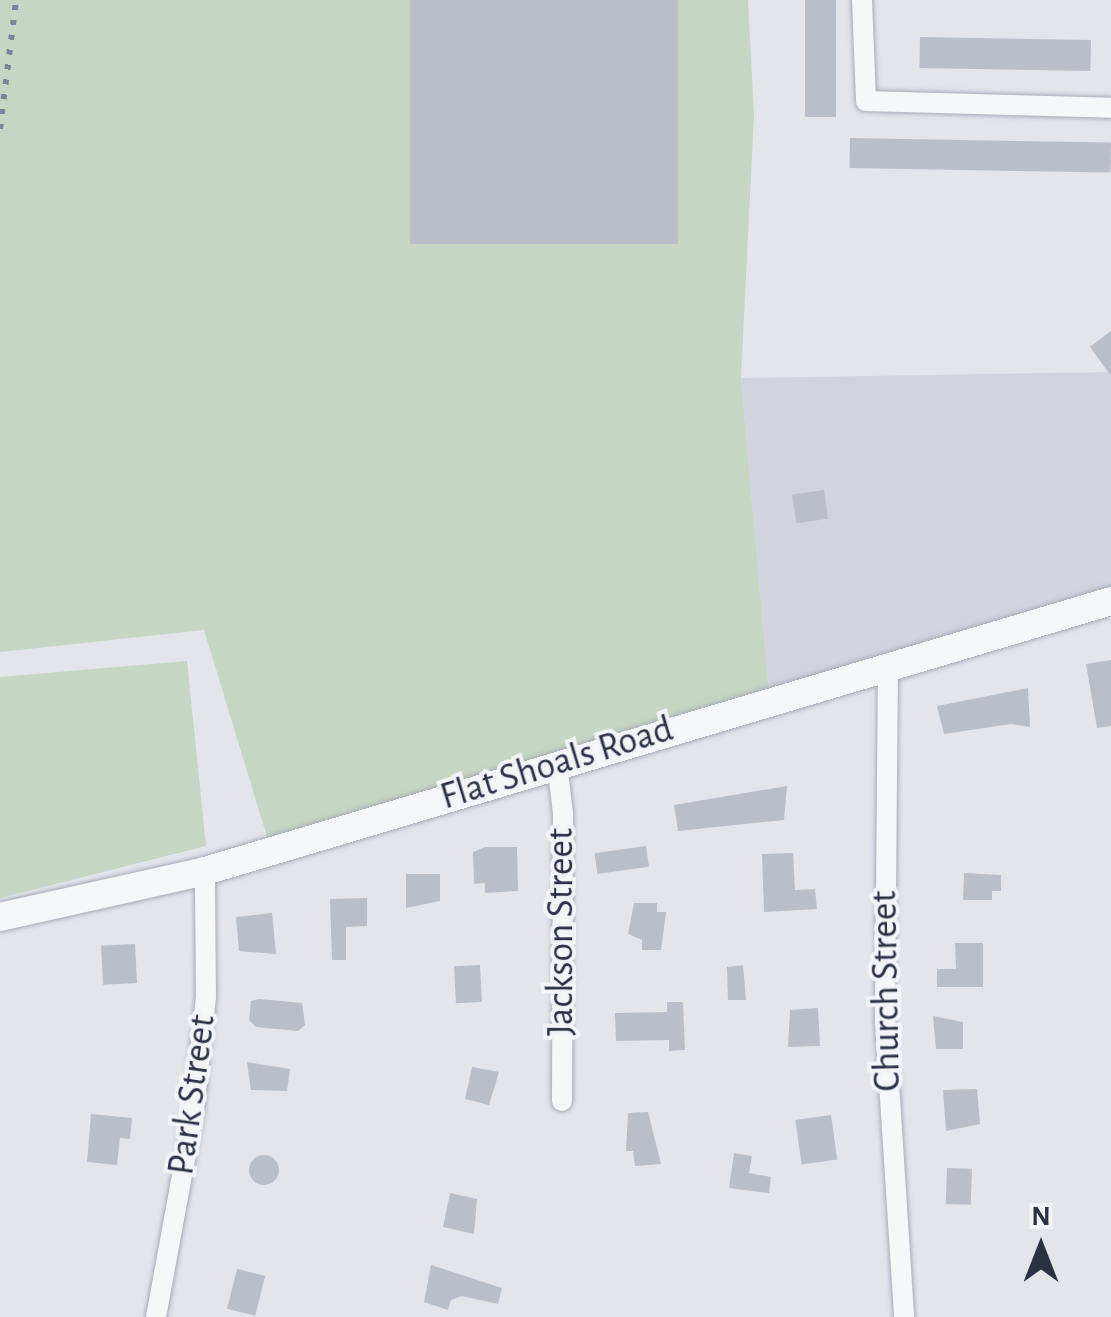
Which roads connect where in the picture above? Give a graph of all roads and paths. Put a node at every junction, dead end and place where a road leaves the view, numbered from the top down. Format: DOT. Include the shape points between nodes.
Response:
graph roads {
  1 [pos="862,0"];
  2 [pos="1111,108"];
  3 [pos="1111,600"];
  4 [pos="888,664"];
  5 [pos="556,763"];
  6 [pos="205,871"];
  7 [pos="0,917"];
  8 [pos="562,1101"];
  9 [pos="156,1317"];
  10 [pos="904,1317"];
  1 -- 2 [label="street" via="866,100"];
  3 -- 4 [label="street, Flat Shoals Road"];
  4 -- 5 [label="street, Flat Shoals Road"];
  4 -- 10 [label="street, Church Street" via="885,1021"];
  5 -- 6 [label="street, Flat Shoals Road"];
  5 -- 8 [label="street, Jackson Street" via="563,813"];
  6 -- 7 [label="street, Flat Shoals Road"];
  6 -- 9 [label="street, Park Street" via="207,980 194,1109"];
}
